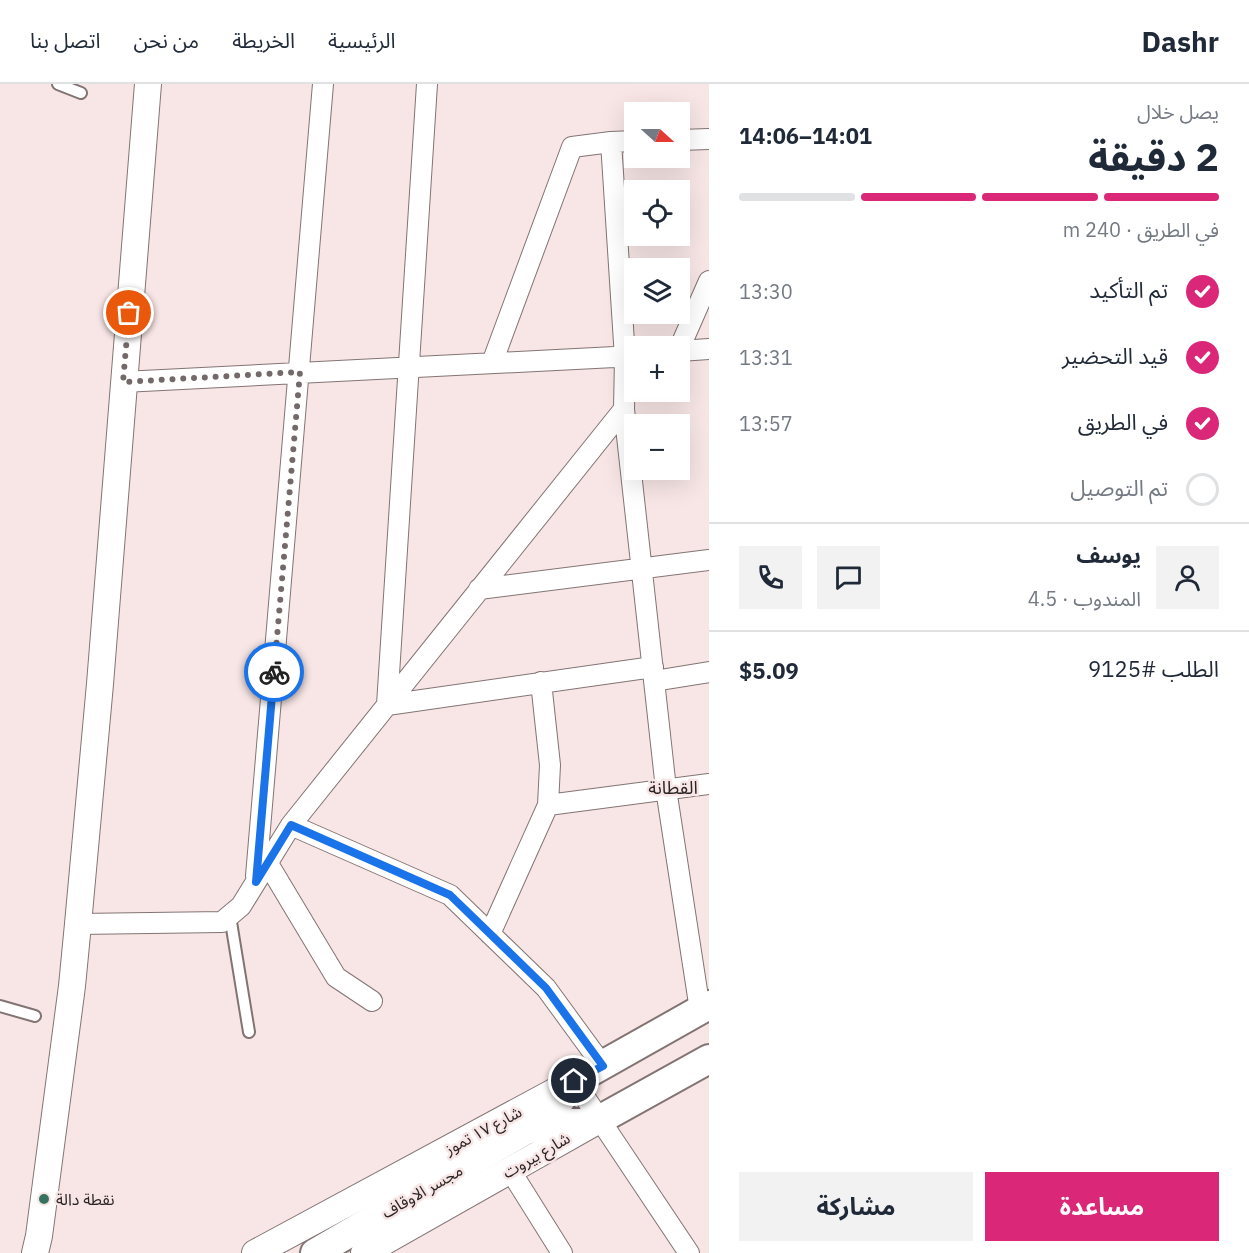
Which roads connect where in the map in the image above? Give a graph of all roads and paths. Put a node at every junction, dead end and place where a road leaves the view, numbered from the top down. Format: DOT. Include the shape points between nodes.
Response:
graph roads {
  1 [pos="58,84"];
  2 [pos="148,84"];
  3 [pos="323,84"];
  4 [pos="427,84"];
  5 [pos="81,93"];
  6 [pos="709,139"];
  7 [pos="690,140"];
  8 [pos="624,141"];
  9 [pos="611,142"];
  10 [pos="709,281"];
  11 [pos="628,336"];
  12 [pos="686,336"];
  13 [pos="690,349"];
  14 [pos="709,349"];
  15 [pos="624,357"];
  16 [pos="492,363"];
  17 [pos="409,367"];
  18 [pos="300,372"];
  19 [pos="123,382"];
  20 [pos="625,402"];
  21 [pos="624,409"];
  22 [pos="709,560"];
  23 [pos="642,569"];
  24 [pos="479,589"];
  25 [pos="709,672"];
  26 [pos="654,674"];
  27 [pos="541,682"];
  28 [pos="387,705"];
  29 [pos="709,784"];
  30 [pos="666,789"];
  31 [pos="548,805"];
  32 [pos="291,825"];
  33 [pos="267,862"];
  34 [pos="256,882"];
  35 [pos="230,916"];
  36 [pos="78,924"];
  37 [pos="490,934"];
  38 [pos="372,1000"];
  39 [pos="0,1006"];
  40 [pos="704,1008"];
  41 [pos="35,1016"];
  42 [pos="249,1032"];
  43 [pos="707,1065"];
  44 [pos="603,1066"];
  45 [pos="574,1081"];
  46 [pos="599,1120"];
  47 [pos="528,1130"];
  48 [pos="510,1170"];
  49 [pos="35,1253"];
  50 [pos="255,1253"];
  51 [pos="315,1253"];
  52 [pos="364,1253"];
  53 [pos="562,1253"];
  54 [pos="689,1253"];
  1 -- 5 [label="lane"];
  2 -- 19 [label="street"];
  3 -- 18 [label="street"];
  4 -- 17 [label="street"];
  6 -- 7 [label="street"];
  8 -- 9 [label="street"];
  9 -- 11 [label="street"];
  9 -- 16 [label="street" via="572,147"];
  10 -- 12 [label="street"];
  13 -- 14 [label="street"];
  15 -- 16 [label="street"];
  16 -- 17 [label="street"];
  17 -- 18 [label="street"];
  17 -- 28 [label="street"];
  18 -- 19 [label="street"];
  18 -- 34 [label="street"];
  19 -- 36 [label="street"];
  20 -- 21 [label="street"];
  21 -- 23 [label="street"];
  21 -- 24 [label="street"];
  22 -- 23 [label="street"];
  23 -- 24 [label="street"];
  23 -- 26 [label="street"];
  24 -- 28 [label="street"];
  25 -- 26 [label="street"];
  26 -- 27 [label="street"];
  26 -- 30 [label="street"];
  27 -- 28 [label="street"];
  27 -- 31 [label="street" via="550,765"];
  28 -- 32 [label="street"];
  29 -- 30 [label="street"];
  30 -- 31 [label="street"];
  30 -- 40 [label="street"];
  31 -- 37 [label="street"];
  32 -- 33 [label="street"];
  32 -- 37 [label="street" via="450,895"];
  33 -- 34 [label="street"];
  33 -- 38 [label="street" via="336,977"];
  34 -- 35 [label="street"];
  35 -- 36 [label="street" via="222,922"];
  35 -- 42 [label="lane"];
  36 -- 49 [label="street"];
  37 -- 44 [label="street" via="546,988"];
  39 -- 41 [label="lane"];
  40 -- 44 [label="main road, شارع ١٧ تموز"];
  43 -- 46 [label="main road, شارع بيروت"];
  44 -- 45 [label="main road, شارع ١٧ تموز"];
  45 -- 46 [label="street"];
  45 -- 47 [label="main road, مجسر الاوقاف" via="554,1109"];
  45 -- 50 [label="street, شارع ١٧ تموز"];
  46 -- 47 [label="main road, مجسر الاوقاف"];
  46 -- 48 [label="street, شارع بيروت"];
  46 -- 54 [label="street"];
  47 -- 51 [label="main road, مجسر الاوقاف"];
  48 -- 52 [label="street, شارع بيروت"];
  48 -- 53 [label="street"];
}
